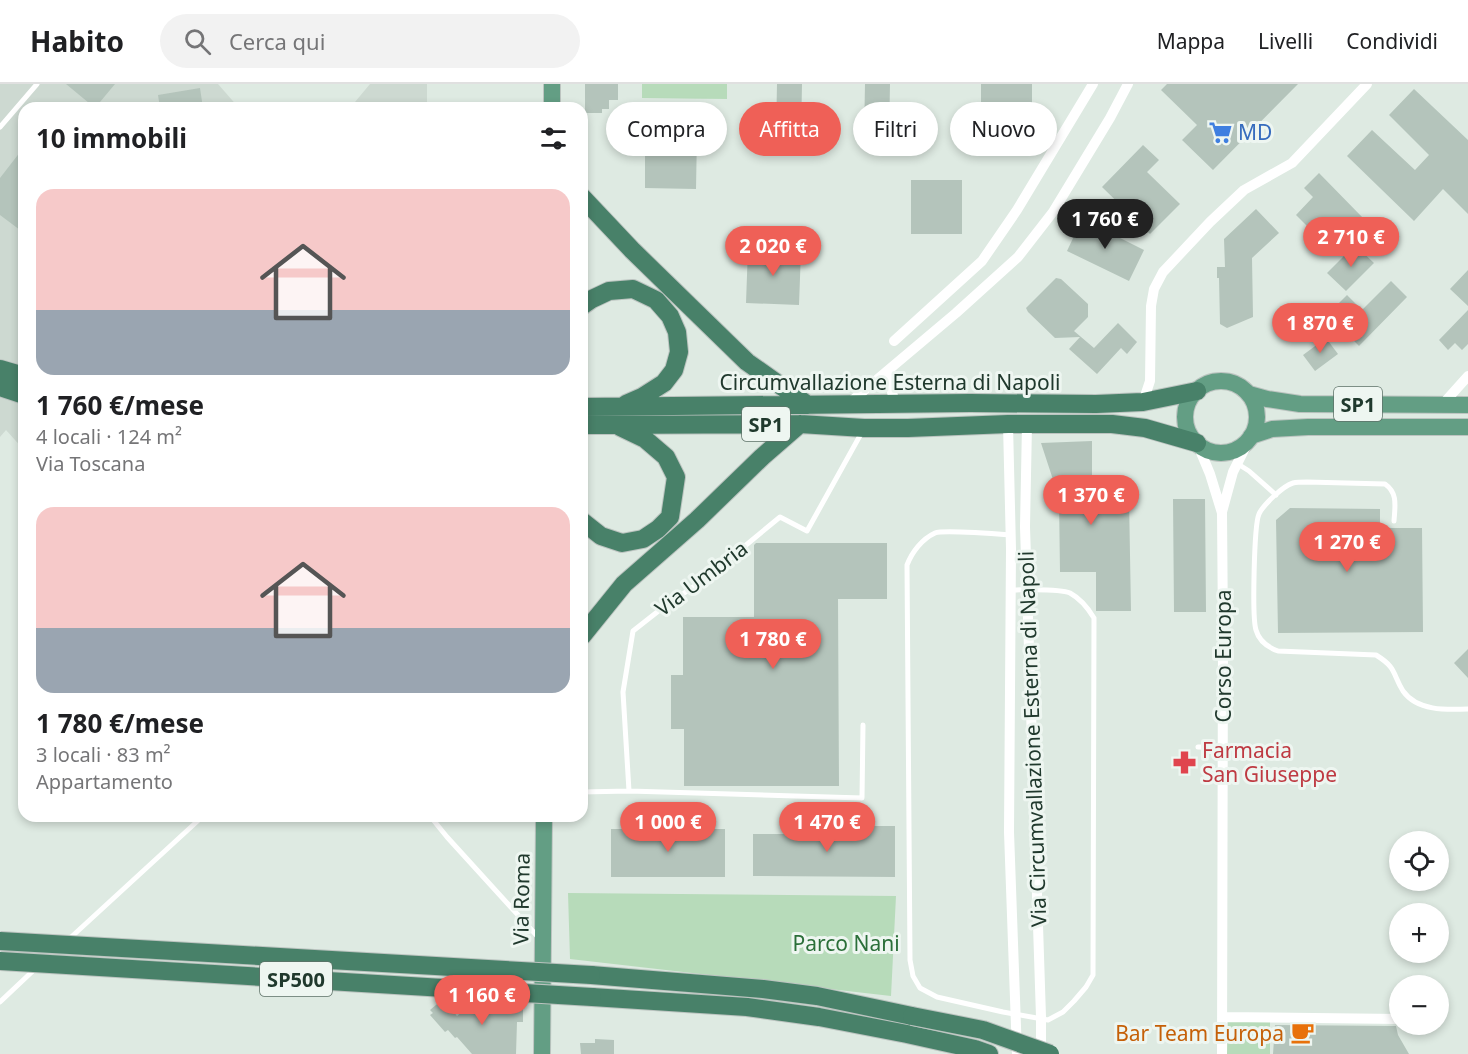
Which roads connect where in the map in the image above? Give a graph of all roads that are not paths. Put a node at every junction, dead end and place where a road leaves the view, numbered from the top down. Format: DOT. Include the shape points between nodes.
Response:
graph roads {
  1 [pos="37,84"];
  2 [pos="552,84"];
  3 [pos="1093,84"];
  4 [pos="1128,84"];
  5 [pos="1367,84"];
  6 [pos="22,102"];
  7 [pos="552,102"];
  8 [pos="18,106"];
  9 [pos="0,127"];
  10 [pos="588,203"];
  11 [pos="588,301"];
  12 [pos="894,341"];
  13 [pos="0,369"];
  14 [pos="887,372"];
  15 [pos="18,374"];
  16 [pos="1468,376"];
  17 [pos="0,387"];
  18 [pos="1197,391"];
  19 [pos="18,392"];
  20 [pos="1249,394"];
  21 [pos="1143,402"];
  22 [pos="848,404"];
  23 [pos="896,404"];
  24 [pos="808,405"];
  25 [pos="1442,405"];
  26 [pos="1468,405"];
  27 [pos="621,406"];
  28 [pos="588,416"];
  29 [pos="588,416"];
  30 [pos="800,424"];
  31 [pos="1008,424"];
  32 [pos="1027,424"];
  33 [pos="615,425"];
  34 [pos="1468,427"];
  35 [pos="864,428"];
  36 [pos="1251,436"];
  37 [pos="1197,443"];
  38 [pos="1238,464"];
  39 [pos="1276,495"];
  40 [pos="1222,513"];
  41 [pos="1394,521"];
  42 [pos="588,526"];
  43 [pos="1011,535"];
  44 [pos="1011,590"];
  45 [pos="1028,590"];
  46 [pos="588,629"];
  47 [pos="1468,709"];
  48 [pos="863,725"];
  49 [pos="1198,747"];
  50 [pos="1223,747"];
  51 [pos="629,791"];
  52 [pos="588,792"];
  53 [pos="195,822"];
  54 [pos="435,822"];
  55 [pos="544,822"];
  56 [pos="0,941"];
  57 [pos="543,942"];
  58 [pos="53,953"];
  59 [pos="0,961"];
  60 [pos="44,961"];
  61 [pos="0,1002"];
  62 [pos="1016,1014"];
  63 [pos="1222,1017"];
  64 [pos="1041,1018"];
  65 [pos="1389,1019"];
  66 [pos="542,1054"];
  67 [pos="989,1054"];
  68 [pos="1017,1054"];
  69 [pos="1041,1054"];
  70 [pos="1050,1054"];
  71 [pos="1222,1054"];
  1 -- 6 [label="lane"];
  2 -- 7 [label="main road"];
  3 -- 12 [label="street" via="982,261"];
  4 -- 14 [label="street" via="1053,212 1018,257"];
  5 -- 21 [label="street" via="1292,163 1244,190 1163,272 1150,306 1150,381"];
  8 -- 9 [label="lane"];
  10 -- 24 [label="highway" via="747,362"];
  11 -- 27 [label="highway" via="609,291 633,289 656,300 677,332 679,352 674,370 664,383"];
  13 -- 15 [label="highway"];
  14 -- 22 [label="street"];
  14 -- 23 [label="street"];
  16 -- 25 [label="street"];
  17 -- 19 [label="highway"];
  18 -- 20 [label="main road" via="1218,381 1229,382"];
  18 -- 21 [label="highway, Circumvallazione Esterna di Napoli / SP1"];
  18 -- 37 [label="main road" via="1186,411 1186,423"];
  20 -- 25 [label="main road, SP1" via="1300,404"];
  20 -- 36 [label="main road" via="1257,415"];
  21 -- 23 [label="highway, Circumvallazione Esterna di Napoli / SP1"];
  22 -- 23 [label="highway, Circumvallazione Esterna di Napoli / SP1"];
  22 -- 24 [label="highway, Circumvallazione Esterna di Napoli / SP1"];
  24 -- 27 [label="highway, Circumvallazione Esterna di Napoli / SP1"];
  25 -- 26 [label="main road, SP1"];
  27 -- 28 [label="highway, Circumvallazione Esterna di Napoli / SP1"];
  29 -- 33 [label="highway, Circumvallazione Esterna di Napoli / SP1"];
  30 -- 33 [label="highway, Circumvallazione Esterna di Napoli / SP1"];
  30 -- 35 [label="highway, Circumvallazione Esterna di Napoli / SP1"];
  30 -- 46 [label="highway" via="624,584"];
  31 -- 32 [label="highway, Circumvallazione Esterna di Napoli / SP1"];
  31 -- 35 [label="highway, Circumvallazione Esterna di Napoli / SP1"];
  31 -- 43 [label="street, Via Circumvallazione Esterna di Napoli"];
  32 -- 37 [label="highway, Circumvallazione Esterna di Napoli / SP1" via="1112,424 1145,428"];
  32 -- 45 [label="street, Via Circumvallazione Esterna di Napoli"];
  33 -- 42 [label="highway" via="645,439 666,457 676,477 670,517 643,539 622,543 601,536"];
  34 -- 36 [label="main road, SP1" via="1308,427 1272,429"];
  35 -- 51 [label="lane, Via Umbria" via="807,531 780,517 633,631 623,692"];
  36 -- 37 [label="main road" via="1245,444 1226,453 1205,449"];
  36 -- 38 [label="street"];
  37 -- 40 [label="street, Corso Europa"];
  38 -- 39 [label="lane"];
  38 -- 40 [label="street"];
  39 -- 41 [label="lane" via="1294,483 1384,484 1396,497"];
  39 -- 47 [label="lane" via="1259,514 1256,528 1253,612 1260,639 1278,651 1376,655 1393,669 1403,690 1419,706"];
  40 -- 50 [label="street, Corso Europa"];
  43 -- 44 [label="street, Via Circumvallazione Esterna di Napoli"];
  43 -- 62 [label="lane" via="936,532 912,553 907,565 909,936 911,968 920,988 937,997"];
  44 -- 45 [label="lane"];
  44 -- 62 [label="street, Via Circumvallazione Esterna di Napoli" via="1009,832"];
  45 -- 64 [label="street, Via Circumvallazione Esterna di Napoli"];
  45 -- 64 [label="lane" via="1068,592 1094,618 1093,975 1063,1012 1048,1020"];
  48 -- 51 [label="lane" via="862,798"];
  49 -- 50 [label="lane"];
  50 -- 63 [label="street, Corso Europa"];
  51 -- 52 [label="lane"];
  53 -- 58 [label="lane"];
  54 -- 57 [label="lane"];
  55 -- 57 [label="main road, Via Roma"];
  56 -- 70 [label="highway, SP500, bridge" via="591,975 784,992 983,1030"];
  57 -- 66 [label="main road, Via Roma"];
  59 -- 67 [label="highway, SP500, bridge" via="747,1007 907,1034"];
  60 -- 61 [label="lane"];
  62 -- 64 [label="lane"];
  62 -- 68 [label="street, Via Circumvallazione Esterna di Napoli"];
  63 -- 65 [label="street"];
  63 -- 71 [label="street, Corso Europa"];
  64 -- 69 [label="street, Via Circumvallazione Esterna di Napoli"];
}
